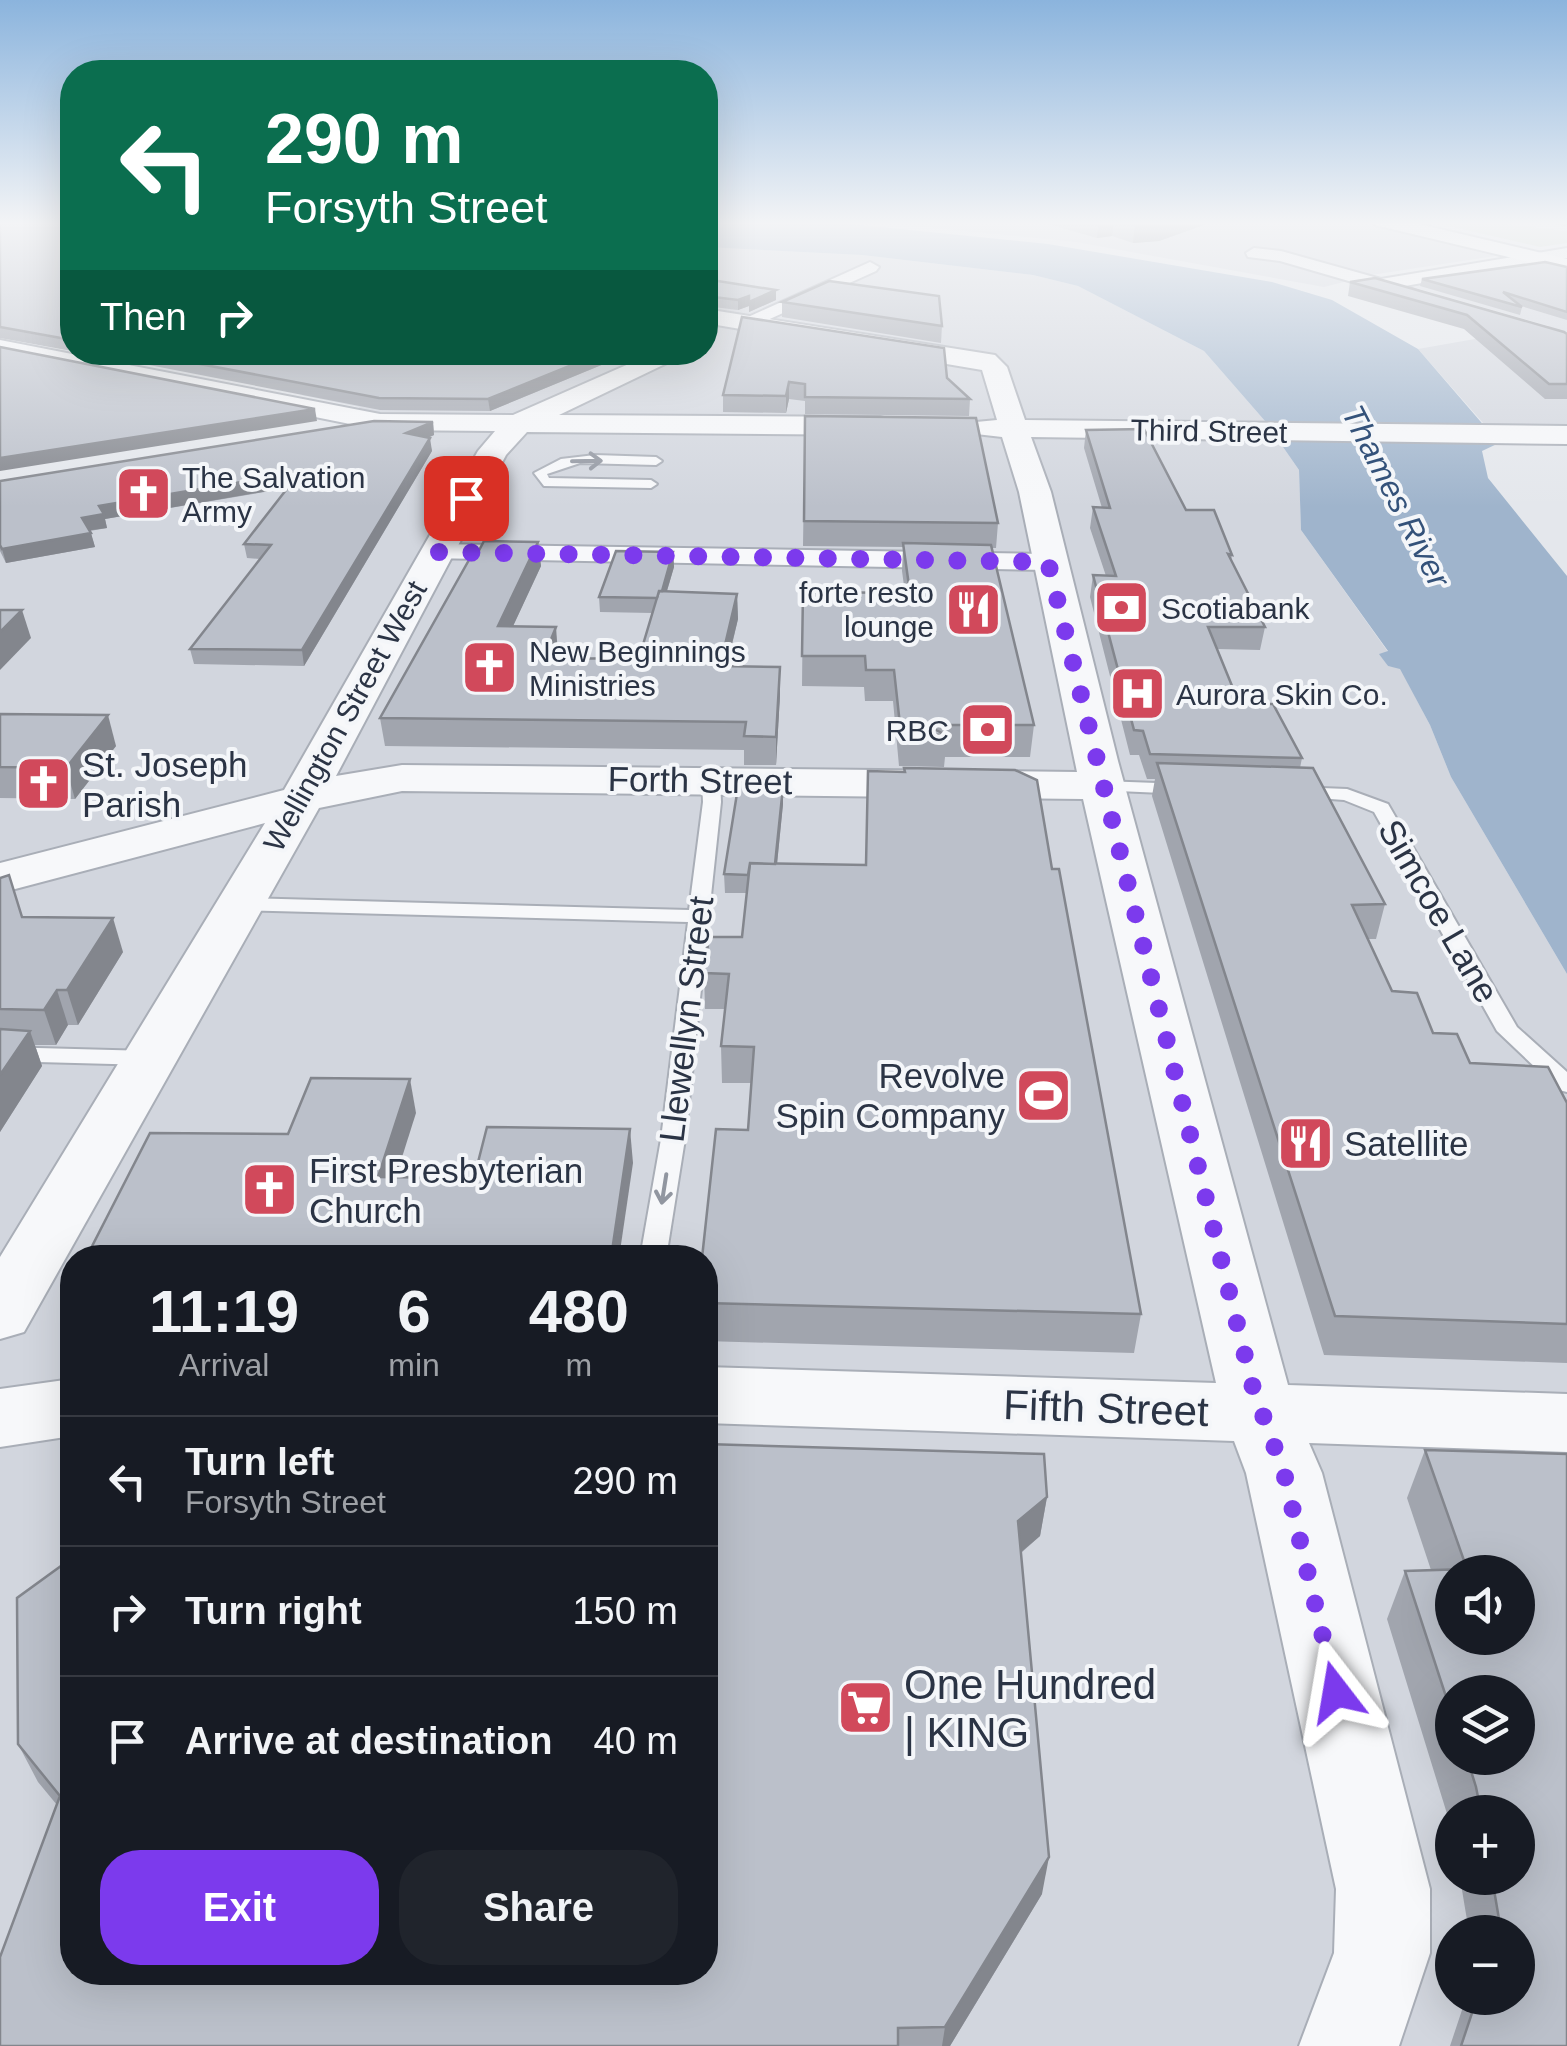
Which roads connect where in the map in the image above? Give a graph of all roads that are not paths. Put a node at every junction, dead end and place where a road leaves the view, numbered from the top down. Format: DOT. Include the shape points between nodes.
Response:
graph roads {
  1 [pos="759,316"];
  2 [pos="718,318"];
  3 [pos="747,322"];
  4 [pos="718,334"];
  5 [pos="0,347"];
  6 [pos="60,358"];
  7 [pos="98,365"];
  8 [pos="115,365"];
  9 [pos="649,365"];
  10 [pos="109,367"];
  11 [pos="380,422"];
  12 [pos="520,422"];
  13 [pos="907,427"];
  14 [pos="965,427"];
  15 [pos="1014,428"];
  16 [pos="312,432"];
  17 [pos="1552,434"];
  18 [pos="494,451"];
  19 [pos="656,461"];
  20 [pos="651,484"];
  21 [pos="436,552"];
  22 [pos="1048,562"];
  23 [pos="712,780"];
  24 [pos="1102,786"];
  25 [pos="1196,789"];
  26 [pos="1274,792"];
  27 [pos="300,800"];
  28 [pos="0,878"];
  29 [pos="240,904"];
  30 [pos="699,916"];
  31 [pos="0,1054"];
  32 [pos="150,1058"];
  33 [pos="1567,1085"];
  34 [pos="655,1245"];
  35 [pos="0,1314"];
  36 [pos="718,1394"];
  37 [pos="60,1410"];
  38 [pos="1260,1413"];
  39 [pos="0,1418"];
  40 [pos="1567,1424"];
  41 [pos="1349,2046"];
  1 -- 3 [label="street"];
  2 -- 3 [label="street"];
  3 -- 4 [label="street"];
  3 -- 15 [label="street" via="986,360"];
  5 -- 6 [label="street"];
  7 -- 10 [label="street"];
  8 -- 10 [label="street"];
  9 -- 12 [label="street"];
  10 -- 11 [label="street"];
  11 -- 12 [label="street"];
  11 -- 16 [label="street"];
  11 -- 18 [label="street"];
  12 -- 13 [label="street"];
  12 -- 18 [label="street, Wellington Street West"];
  14 -- 15 [label="street, Third Street"];
  15 -- 17 [label="street, Third Street"];
  15 -- 22 [label="street"];
  18 -- 21 [label="street, Wellington Street West"];
  20 -- 19 [label="lane, one-way" via="544,482 540,473 552,463 576,460"];
  21 -- 22 [label="street"];
  21 -- 27 [label="street, Wellington Street West"];
  22 -- 24 [label="street"];
  23 -- 24 [label="street, Forth Street"];
  23 -- 27 [label="street, Forth Street" via="442,776 355,785"];
  23 -- 30 [label="lane, Llewellyn Street"];
  24 -- 25 [label="lane"];
  24 -- 38 [label="street"];
  26 -- 33 [label="lane, Simcoe Lane" via="1347,794 1381,808 1508,1032"];
  27 -- 28 [label="street, Forth Street"];
  27 -- 29 [label="street, Wellington Street West"];
  29 -- 30 [label="lane"];
  29 -- 32 [label="street, Wellington Street West"];
  30 -- 34 [label="lane, Llewellyn Street, one-way"];
  31 -- 32 [label="lane"];
  32 -- 35 [label="street, Wellington Street West"];
  36 -- 38 [label="street, Fifth Street"];
  37 -- 39 [label="street"];
  38 -- 40 [label="street, Fifth Street"];
  38 -- 41 [label="street" via="1284,1473 1383,1889 1382,1952"];
}
